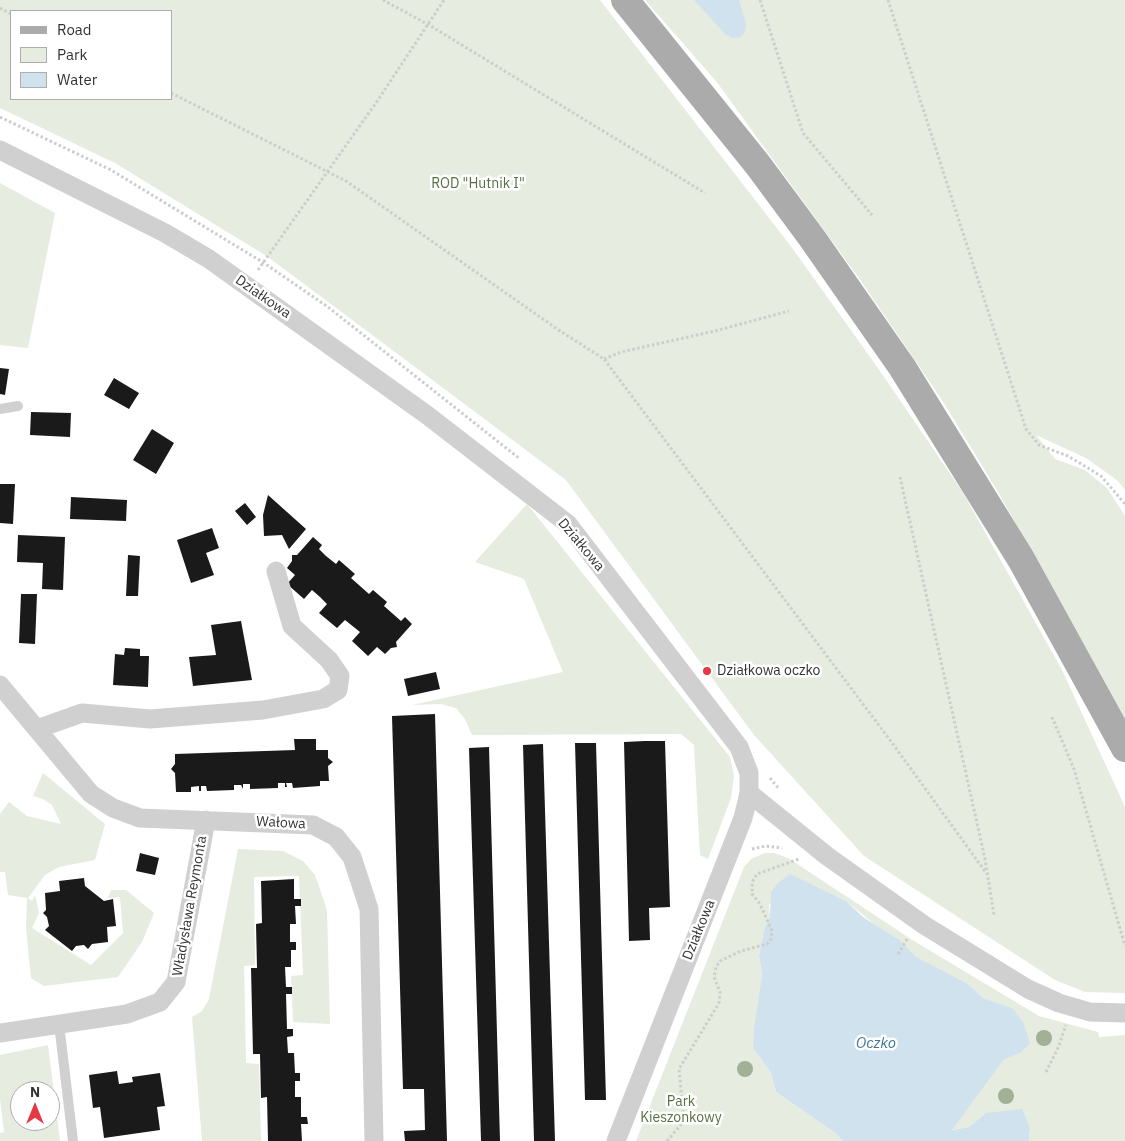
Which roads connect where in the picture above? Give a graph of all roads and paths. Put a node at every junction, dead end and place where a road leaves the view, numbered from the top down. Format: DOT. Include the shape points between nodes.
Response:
graph roads {
  1 [pos="383,0"];
  2 [pos="444,0"];
  3 [pos="625,0"];
  4 [pos="760,0"];
  5 [pos="888,0"];
  6 [pos="429,25"];
  7 [pos="172,93"];
  8 [pos="0,150"];
  9 [pos="328,171"];
  10 [pos="705,193"];
  11 [pos="872,214"];
  12 [pos="248,285"];
  13 [pos="789,311"];
  14 [pos="604,359"];
  15 [pos="18,406"];
  16 [pos="0,409"];
  17 [pos="900,477"];
  18 [pos="1125,504"];
  19 [pos="276,571"];
  20 [pos="0,685"];
  21 [pos="1052,716"];
  22 [pos="37,729"];
  23 [pos="1125,748"];
  24 [pos="749,793"];
  25 [pos="206,820"];
  26 [pos="799,859"];
  27 [pos="987,874"];
  28 [pos="994,915"];
  29 [pos="912,931"];
  30 [pos="1125,946"];
  31 [pos="898,954"];
  32 [pos="1071,1006"];
  33 [pos="1125,1013"];
  34 [pos="59,1024"];
  35 [pos="0,1033"];
  36 [pos="1046,1072"];
  37 [pos="73,1141"];
  38 [pos="374,1141"];
  39 [pos="616,1141"];
  40 [pos="667,1141"];
  1 -- 6 [label="path"];
  2 -- 6 [label="path"];
  3 -- 23 [label="main road" via="758,165 902,367 1021,559"];
  4 -- 11 [label="path" via="803,133"];
  5 -- 18 [label="path" via="1026,429 1040,445 1068,456 1101,476"];
  6 -- 9 [label="path"];
  6 -- 10 [label="path"];
  7 -- 9 [label="path"];
  8 -- 12 [label="street, Działkowa" via="164,233"];
  9 -- 12 [label="path"];
  9 -- 14 [label="path"];
  12 -- 24 [label="street, Działkowa" via="427,415 568,524 739,747 748,772"];
  13 -- 14 [label="path" via="621,352"];
  14 -- 27 [label="path"];
  15 -- 16 [label="lane"];
  17 -- 27 [label="path"];
  19 -- 22 [label="street" via="292,626 329,660 340,676 338,690 324,699 262,710 150,719 82,712"];
  20 -- 22 [label="street, Wałowa"];
  21 -- 30 [label="path" via="1074,769"];
  22 -- 25 [label="street, Wałowa" via="91,794 113,808 140,818"];
  24 -- 32 [label="street" via="827,856 924,925 1028,989"];
  24 -- 39 [label="street, Działkowa" via="743,818"];
  25 -- 34 [label="street, Władysława Reymonta" via="176,982 160,1002 128,1014"];
  25 -- 38 [label="street, Wałowa" via="314,825 336,837 352,857 369,909"];
  26 -- 40 [label="path" via="757,874 752,882 752,894 772,931 770,940 767,944 720,961 716,967 714,977 720,992 719,1003 679,1069 684,1121"];
  27 -- 28 [label="path"];
  29 -- 31 [label="path"];
  32 -- 33 [label="street" via="1090,1012"];
  32 -- 36 [label="path" via="1058,1048"];
  34 -- 35 [label="street, Władysława Reymonta"];
  34 -- 37 [label="lane"];
}
